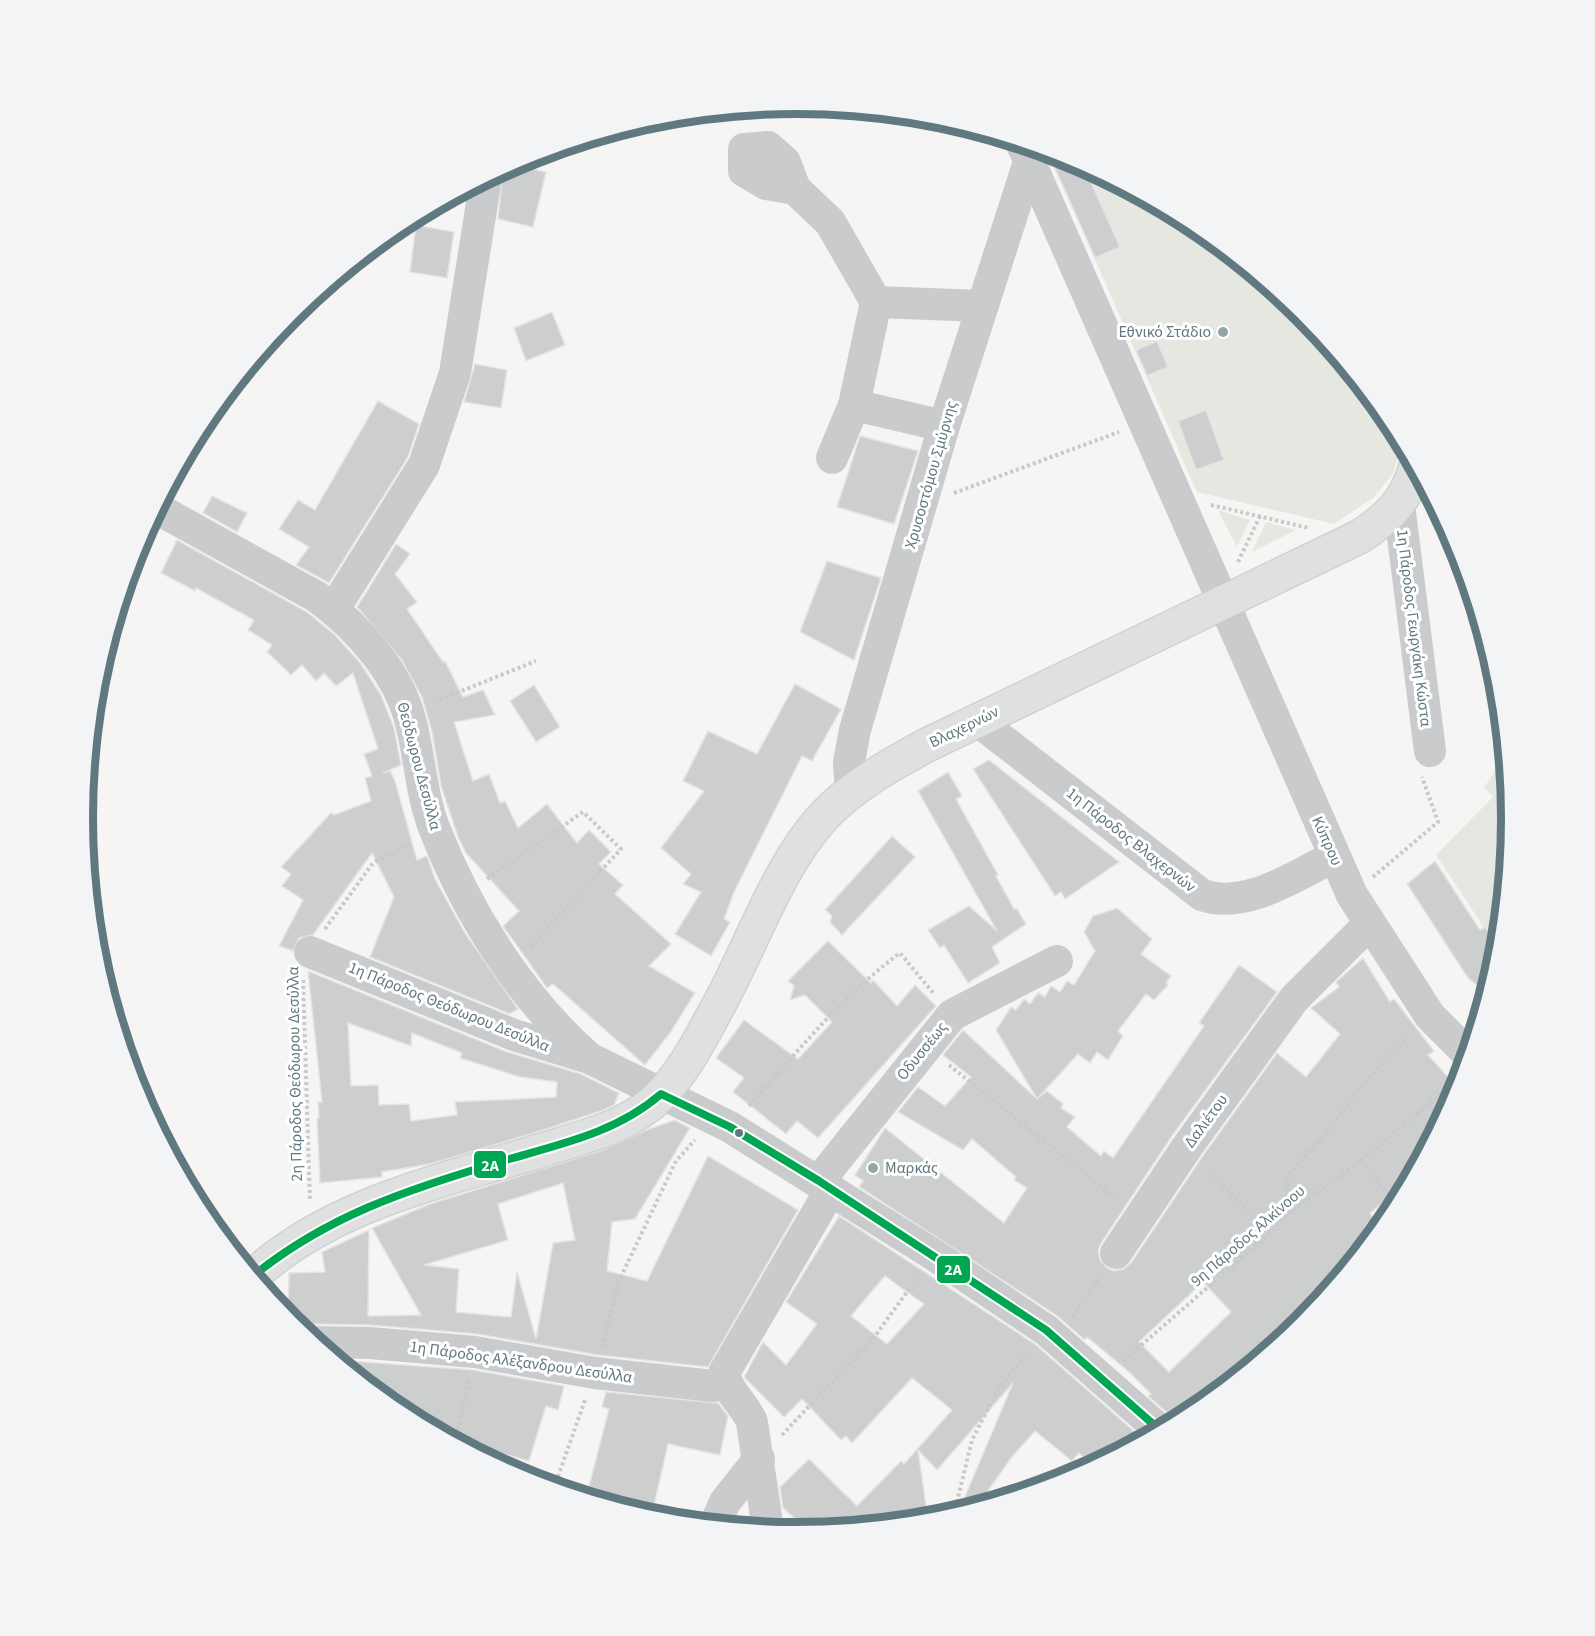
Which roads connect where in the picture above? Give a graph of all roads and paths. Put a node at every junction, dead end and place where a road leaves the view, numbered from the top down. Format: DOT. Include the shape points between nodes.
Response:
graph roads {
  1 [pos="1025,152"];
  2 [pos="485,187"];
  3 [pos="795,189"];
  4 [pos="876,302"];
  5 [pos="982,306"];
  6 [pos="854,405"];
  7 [pos="1145,422"];
  8 [pos="944,426"];
  9 [pos="832,458"];
  10 [pos="1413,476"];
  11 [pos="922,505"];
  12 [pos="1399,505"];
  13 [pos="163,512"];
  14 [pos="1212,514"];
  15 [pos="1260,516"];
  16 [pos="1303,534"];
  17 [pos="1232,554"];
  18 [pos="1237,564"];
  19 [pos="1244,565"];
  20 [pos="1226,604"];
  21 [pos="334,609"];
  22 [pos="536,661"];
  23 [pos="408,712"];
  24 [pos="978,721"];
  25 [pos="1430,752"];
  26 [pos="851,792"];
  27 [pos="435,830"];
  28 [pos="1333,857"];
  29 [pos="466,894"];
  30 [pos="1352,895"];
  31 [pos="1369,924"];
  32 [pos="310,952"];
  33 [pos="1057,961"];
  34 [pos="510,968"];
  35 [pos="952,1015"];
  36 [pos="1430,1016"];
  37 [pos="925,1046"];
  38 [pos="1463,1048"];
  39 [pos="590,1058"];
  40 [pos="1448,1089"];
  41 [pos="661,1094"];
  42 [pos="716,1130"];
  43 [pos="1187,1147"];
  44 [pos="1360,1161"];
  45 [pos="825,1185"];
  46 [pos="1391,1198"];
  47 [pos="1285,1216"];
  48 [pos="1141,1218"];
  49 [pos="311,1233"];
  50 [pos="1269,1233"];
  51 [pos="1116,1253"];
  52 [pos="259,1271"];
  53 [pos="922,1272"];
  54 [pos="1068,1322"];
  55 [pos="327,1342"];
  56 [pos="1029,1351"];
  57 [pos="475,1352"];
  58 [pos="1118,1366"];
  59 [pos="595,1373"];
  60 [pos="727,1384"];
  61 [pos="1154,1425"];
  62 [pos="457,1434"];
  63 [pos="759,1459"];
  64 [pos="557,1480"];
  65 [pos="956,1504"];
  66 [pos="718,1517"];
  67 [pos="767,1521"];
  1 -- 5 [label="street, Χρυσοστόμου Σμύρνης"];
  1 -- 7 [label="street, Κύπρου"];
  2 -- 21 [label="street" via="455,373 424,465"];
  3 -- 4 [label="street" via="830,222"];
  4 -- 5 [label="street"];
  4 -- 6 [label="street"];
  5 -- 8 [label="street, Χρυσοστόμου Σμύρνης"];
  6 -- 8 [label="street"];
  6 -- 9 [label="street"];
  7 -- 11 [label="path"];
  7 -- 20 [label="street, Κύπρου"];
  8 -- 11 [label="street, Χρυσοστόμου Σμύρνης"];
  10 -- 12 [label="main road"];
  11 -- 26 [label="street, Χρυσοστόμου Σμύρνης" via="855,730 849,762"];
  12 -- 20 [label="main road, Βλαχερνών" via="1359,537"];
  12 -- 25 [label="street, 1η Πάροδος Γεωργάκη Κώστα"];
  13 -- 21 [label="street, Θεόδωρου Δεσύλλα" via="300,586"];
  14 -- 15 [label="path" via="1207,504"];
  15 -- 16 [label="path" via="1312,529"];
  15 -- 18 [label="path"];
  17 -- 18 [label="path"];
  18 -- 19 [label="path"];
  20 -- 24 [label="main road, Βλαχερνών"];
  20 -- 28 [label="street, Κύπρου"];
  21 -- 23 [label="street, Θεόδωρου Δεσύλλα" via="388,672"];
  22 -- 23 [label="path"];
  23 -- 27 [label="street, Θεόδωρου Δεσύλλα"];
  24 -- 26 [label="main road, Βλαχερνών" via="905,757"];
  24 -- 28 [label="street, 1η Πάροδος Βλαχερνών" via="1202,895 1230,900"];
  25 -- 30 [label="path" via="1422,778 1438,822"];
  26 -- 41 [label="main road, Βλαχερνών" via="822,818 795,855 703,1035"];
  27 -- 29 [label="street, Θεόδωρου Δεσύλλα"];
  27 -- 32 [label="path, 2η Πάροδος Θεόδωρου Δεσύλλα" via="373,862"];
  28 -- 30 [label="street, Κύπρου"];
  29 -- 34 [label="street, Θεόδωρου Δεσύλλα"];
  29 -- 34 [label="path" via="583,812 621,849"];
  30 -- 31 [label="street, Κύπρου"];
  31 -- 36 [label="street, Κύπρου"];
  31 -- 43 [label="street, Δαλιέτου" via="1294,999"];
  32 -- 39 [label="street, 1η Πάροδος Θεόδωρου Δεσύλλα" via="514,1035"];
  32 -- 49 [label="path, 2η Πάροδος Θεόδωρου Δεσύλλα" via="302,962"];
  33 -- 35 [label="street, Οδυσσέως"];
  34 -- 39 [label="street, Θεόδωρου Δεσύλλα" via="548,1016"];
  35 -- 37 [label="street, Οδυσσέως"];
  35 -- 42 [label="path" via="900,953 871,975"];
  36 -- 38 [label="street, Κύπρου"];
  36 -- 47 [label="path" via="1368,1079 1288,1174"];
  37 -- 45 [label="street, Οδυσσέως"];
  37 -- 48 [label="path"];
  39 -- 41 [label="street, Θεόδωρου Δεσύλλα"];
  40 -- 44 [label="path, 9η Πάροδος Αλκίνοου"];
  41 -- 42 [label="street, Θεόδωρου Δεσύλλα"];
  41 -- 49 [label="main road, Βλαχερνών" via="611,1128 393,1197"];
  42 -- 45 [label="street, Θεόδωρου Δεσύλλα"];
  42 -- 59 [label="path" via="676,1161 619,1281"];
  43 -- 48 [label="street, Δαλιέτου"];
  43 -- 50 [label="path"];
  44 -- 46 [label="path"];
  44 -- 47 [label="path, 9η Πάροδος Αλκίνοου"];
  45 -- 60 [label="street, Οδυσσέως" via="726,1365"];
  45 -- 61 [label="street, Θεόδωρου Δεσύλλα" via="1046,1330"];
  47 -- 50 [label="path, 9η Πάροδος Αλκίνοου"];
  48 -- 51 [label="street, Δαλιέτου"];
  49 -- 52 [label="main road, Βλαχερνών"];
  50 -- 58 [label="path, 9η Πάροδος Αλκίνοου"];
  51 -- 54 [label="path"];
  53 -- 63 [label="path" via="875,1336"];
  55 -- 57 [label="street, 1η Πάροδος Αλέξανδρου Δεσύλλα"];
  56 -- 65 [label="path" via="999,1387 972,1440"];
  57 -- 59 [label="street, 1η Πάροδος Αλέξανδρου Δεσύλλα"];
  57 -- 62 [label="path"];
  59 -- 60 [label="street, 1η Πάροδος Αλέξανδρου Δεσύλλα" via="713,1386"];
  59 -- 64 [label="path"];
  60 -- 63 [label="street" via="748,1412"];
  63 -- 66 [label="street" via="725,1502"];
  63 -- 67 [label="street"];
}
